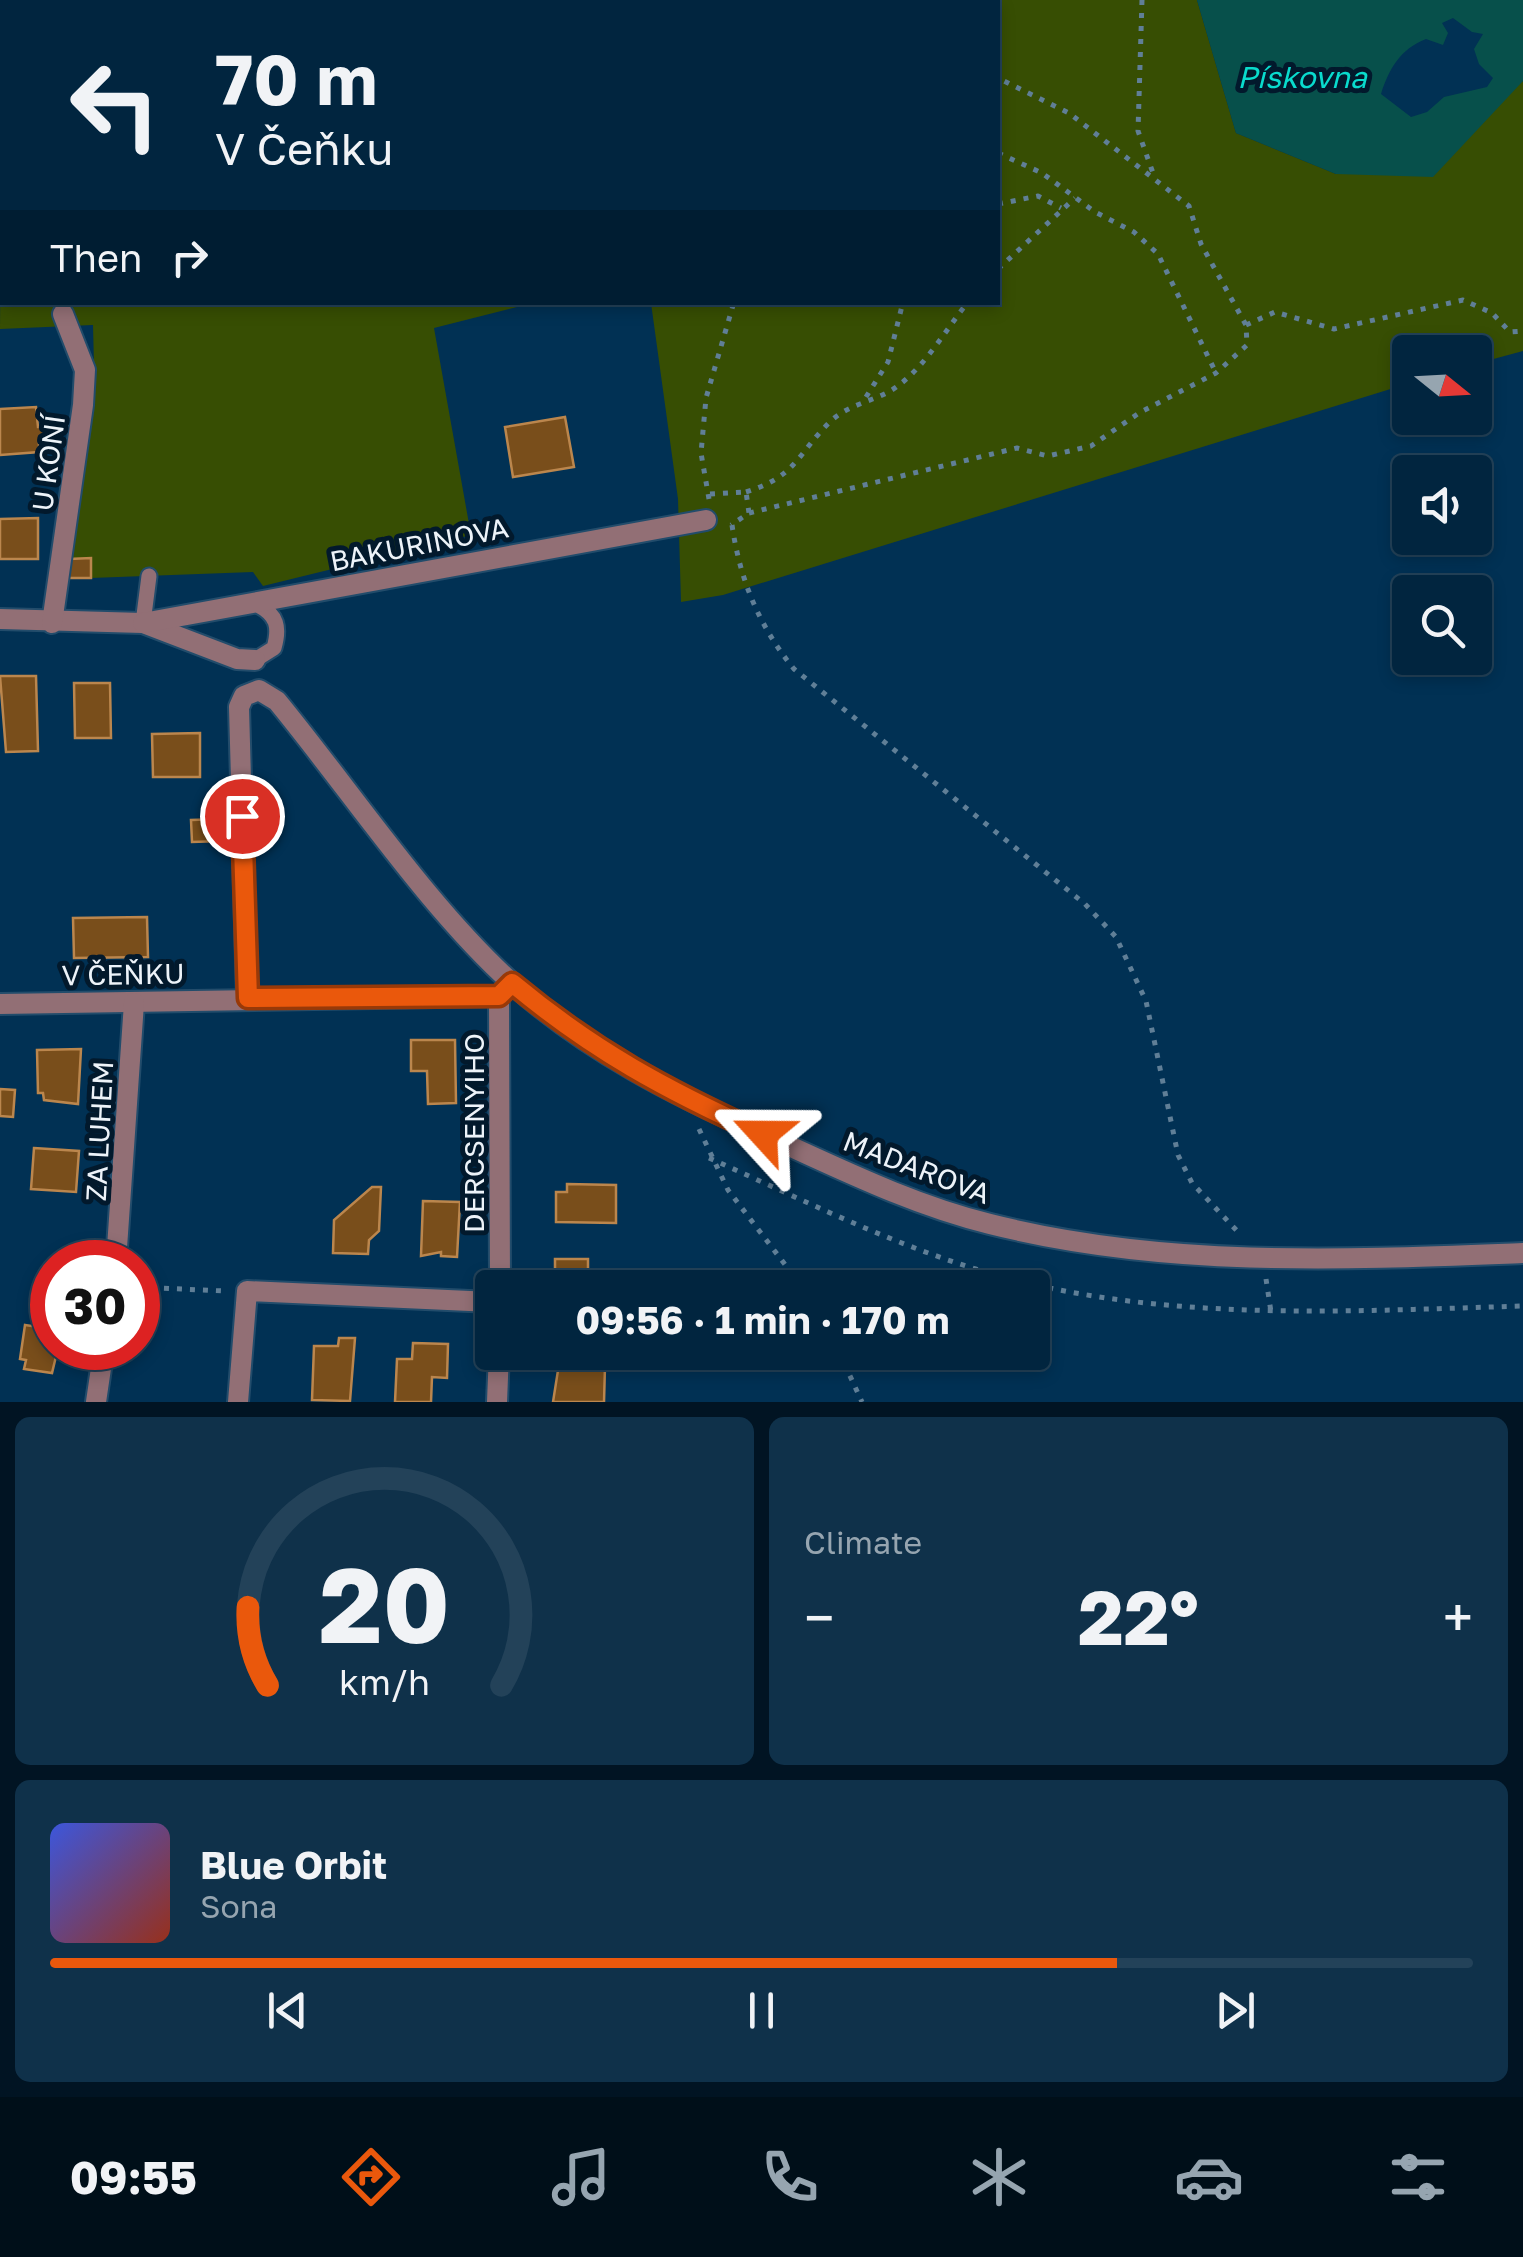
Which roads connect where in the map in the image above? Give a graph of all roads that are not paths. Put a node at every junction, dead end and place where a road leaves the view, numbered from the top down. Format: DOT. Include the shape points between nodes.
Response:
graph roads {
  1 [pos="64,314"];
  2 [pos="706,520"];
  3 [pos="149,576"];
  4 [pos="258,605"];
  5 [pos="0,619"];
  6 [pos="52,622"];
  7 [pos="142,623"];
  8 [pos="255,660"];
  9 [pos="505,990"];
  10 [pos="248,998"];
  11 [pos="134,1003"];
  12 [pos="0,1004"];
  13 [pos="118,1240"];
  14 [pos="1523,1253"];
  15 [pos="500,1270"];
  16 [pos="475,1301"];
  17 [pos="101,1370"];
  18 [pos="498,1370"];
  19 [pos="96,1402"];
  20 [pos="238,1402"];
  21 [pos="497,1402"];
  1 -- 6 [label="street, U KONÍ" via="84,370 84,405"];
  2 -- 4 [label="street, BAKURINOVA"];
  3 -- 7 [label="lane"];
  4 -- 7 [label="street, BAKURINOVA"];
  4 -- 8 [label="lane" via="270,611 278,632 274,648"];
  5 -- 6 [label="street, BAKURINOVA"];
  6 -- 7 [label="street, BAKURINOVA"];
  7 -- 8 [label="street, BAKURINOVA"];
  9 -- 10 [label="street, V ČEŇKU"];
  9 -- 10 [label="street, MADAROVA" via="362,804 268,694 251,691 240,707"];
  9 -- 14 [label="street, MADAROVA" via="639,1076 699,1106 986,1224 1116,1248 1262,1258"];
  9 -- 15 [label="street, DERCSENYIHO"];
  10 -- 11 [label="street, V ČEŇKU"];
  11 -- 12 [label="street, V ČEŇKU"];
  11 -- 13 [label="street, ZA LUHEM"];
  16 -- 20 [label="street" via="246,1291"];
  17 -- 19 [label="street"];
  18 -- 21 [label="street"];
}
